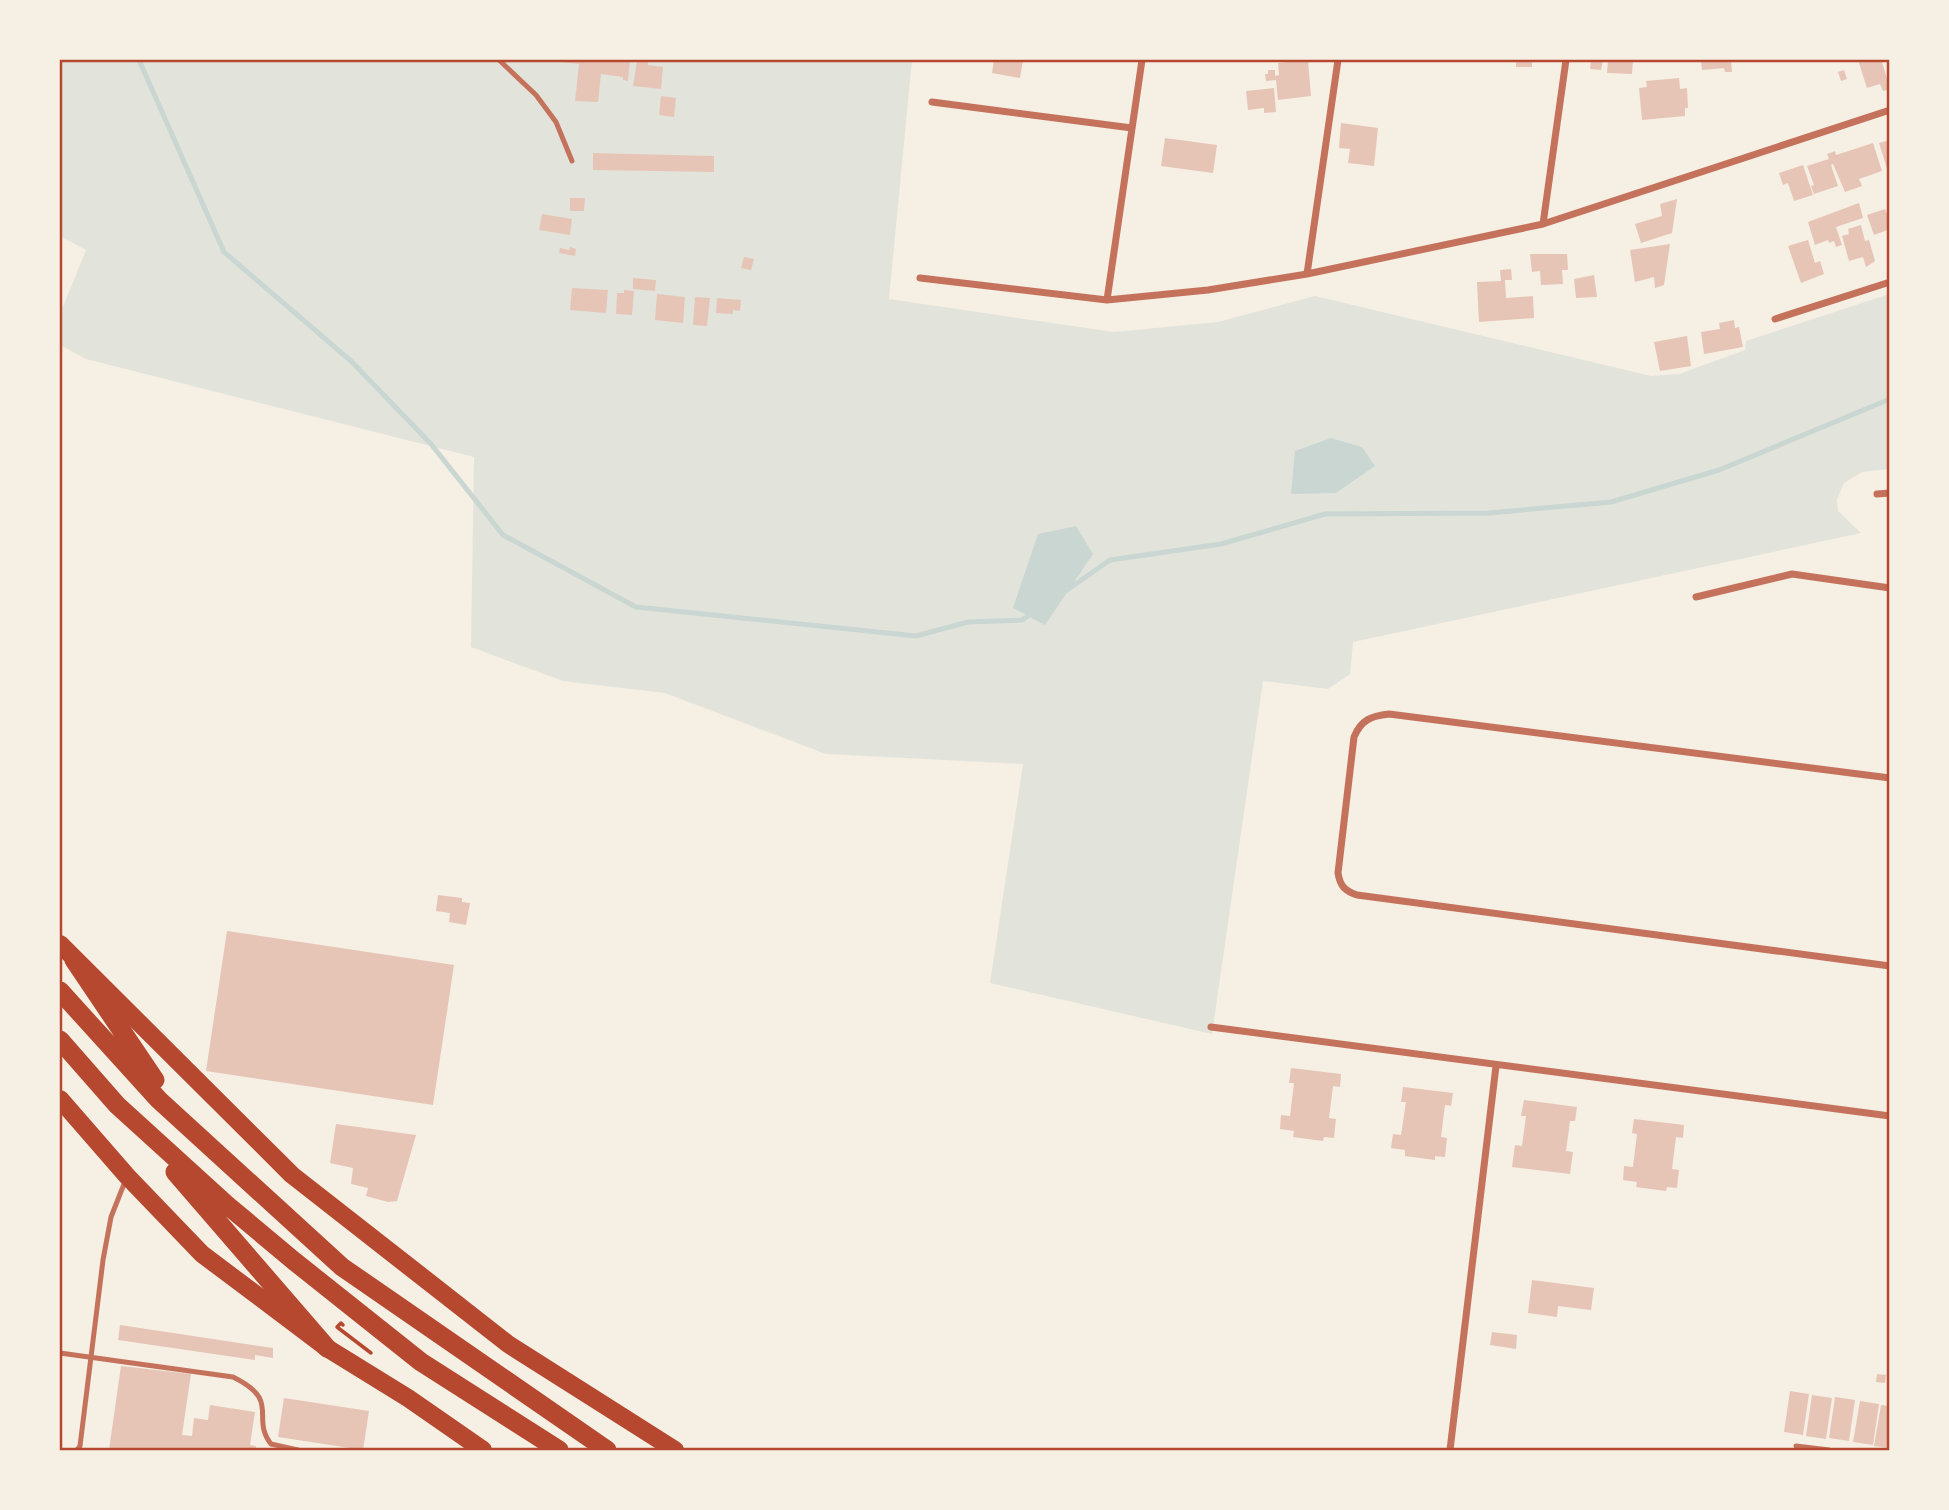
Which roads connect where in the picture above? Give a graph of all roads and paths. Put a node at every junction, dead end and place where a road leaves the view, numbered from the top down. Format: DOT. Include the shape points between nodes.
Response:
graph roads {
  1 [pos="499,60"];
  2 [pos="1142,60"];
  3 [pos="1338,60"];
  4 [pos="1566,60"];
  5 [pos="932,103"];
  6 [pos="1889,110"];
  7 [pos="1132,128"];
  8 [pos="572,161"];
  9 [pos="1543,224"];
  10 [pos="1307,274"];
  11 [pos="920,278"];
  12 [pos="1889,282"];
  13 [pos="1107,300"];
  14 [pos="1775,319"];
  15 [pos="1889,493"];
  16 [pos="1877,494"];
  17 [pos="1889,588"];
  18 [pos="1696,597"];
  19 [pos="1889,778"];
  20 [pos="60,944"];
  21 [pos="74,960"];
  22 [pos="1889,965"];
  23 [pos="60,991"];
  24 [pos="1211,1027"];
  25 [pos="60,1040"];
  26 [pos="1496,1066"];
  27 [pos="60,1099"];
  28 [pos="117,1105"];
  29 [pos="1889,1116"];
  30 [pos="181,1119"];
  31 [pos="127,1176"];
  32 [pos="327,1348"];
  33 [pos="60,1353"];
  34 [pos="92,1357"];
  35 [pos="1796,1446"];
  36 [pos="78,1451"];
  37 [pos="298,1451"];
  38 [pos="483,1451"];
  39 [pos="559,1451"];
  40 [pos="607,1451"];
  41 [pos="675,1451"];
  42 [pos="1450,1451"];
  43 [pos="1829,1451"];
  1 -- 8 [label="lane" via="536,95 556,122"];
  2 -- 7 [label="street"];
  3 -- 10 [label="street"];
  4 -- 9 [label="street"];
  5 -- 7 [label="street"];
  6 -- 9 [label="street"];
  7 -- 13 [label="street"];
  9 -- 10 [label="street"];
  10 -- 13 [label="street"];
  11 -- 13 [label="street"];
  12 -- 14 [label="street"];
  15 -- 16 [label="street"];
  17 -- 18 [label="street" via="1792,574"];
  19 -- 22 [label="street" via="1389,714 1365,720 1354,737 1339,863 1340,884 1357,895"];
  20 -- 21 [label="main road"];
  21 -- 30 [label="highway"];
  21 -- 41 [label="main road" via="292,1175 508,1344"];
  23 -- 30 [label="highway"];
  24 -- 26 [label="street"];
  25 -- 28 [label="highway"];
  26 -- 29 [label="street"];
  26 -- 42 [label="street"];
  27 -- 31 [label="main road"];
  28 -- 32 [label="highway"];
  28 -- 39 [label="highway" via="265,1237 421,1362"];
  30 -- 40 [label="highway" via="342,1267"];
  31 -- 32 [label="main road" via="202,1254"];
  31 -- 34 [label="lane" via="111,1217"];
  32 -- 38 [label="main road"];
  33 -- 34 [label="lane"];
  34 -- 36 [label="lane"];
  34 -- 37 [label="lane" via="233,1377 248,1384 263,1402 264,1436 271,1444"];
  35 -- 43 [label="lane"];
}
